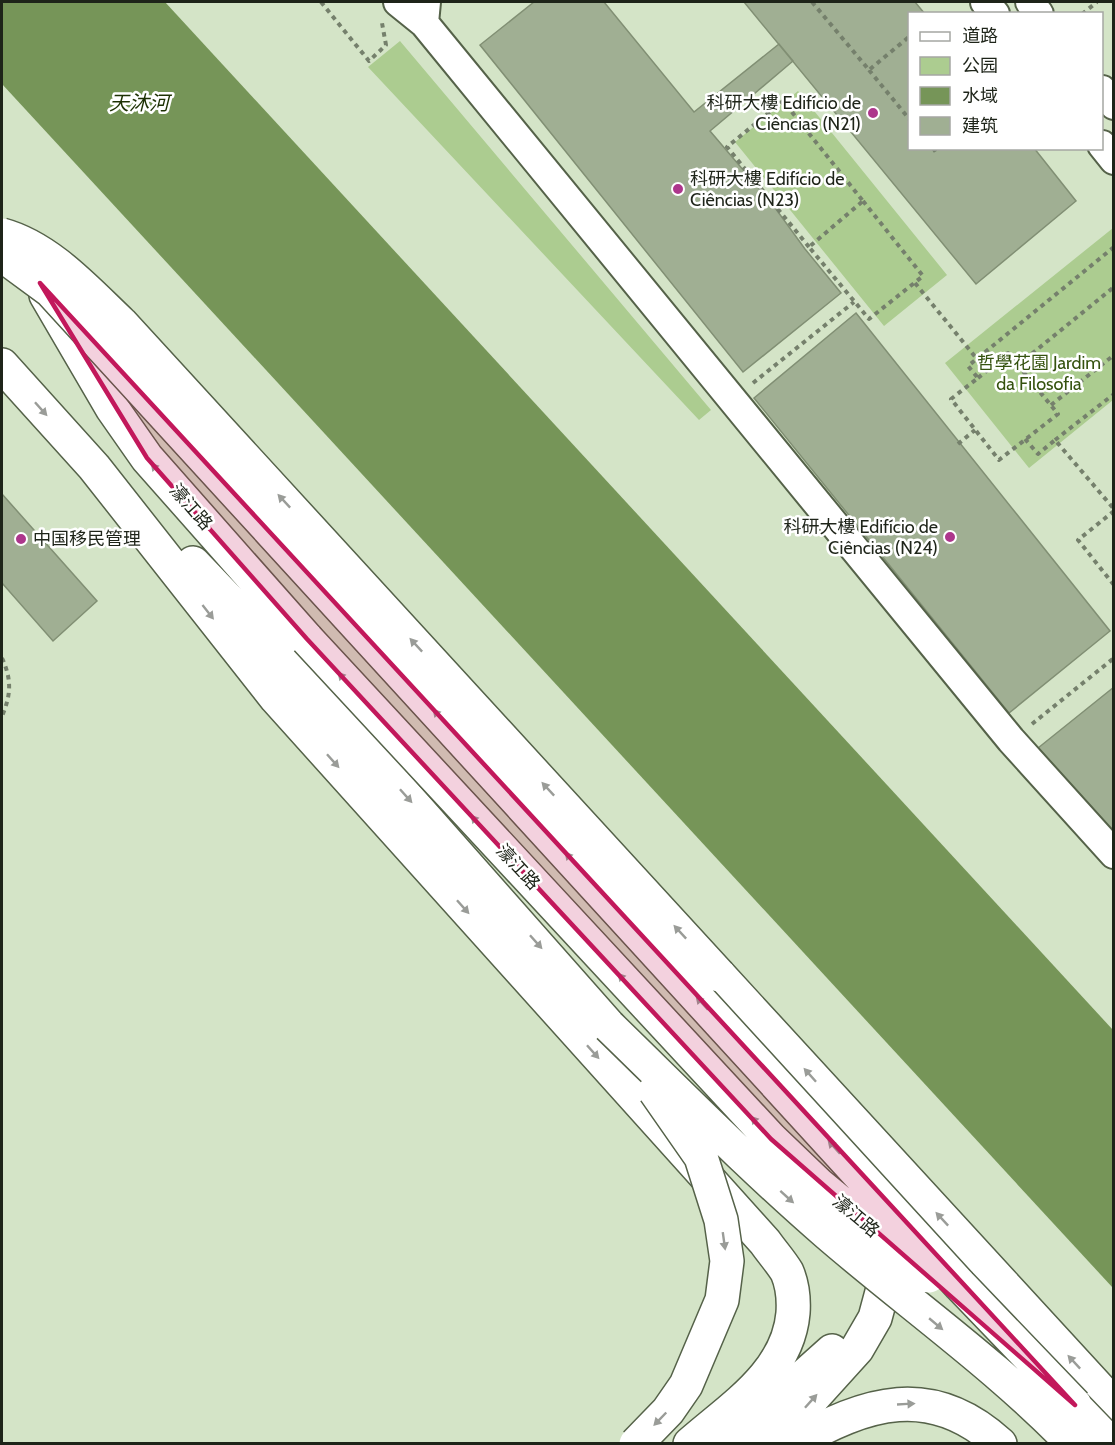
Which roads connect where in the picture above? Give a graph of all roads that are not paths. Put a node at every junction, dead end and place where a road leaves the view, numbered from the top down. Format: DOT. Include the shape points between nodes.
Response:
graph roads {
  1 [pos="389,7"];
  2 [pos="425,13"];
  3 [pos="1103,92"];
  4 [pos="1113,105"];
  5 [pos="1103,148"];
  6 [pos="1113,160"];
  7 [pos="2,223"];
  8 [pos="2,235"];
  9 [pos="2,255"];
  10 [pos="2,365"];
  11 [pos="94,467"];
  12 [pos="295,649"];
  13 [pos="1113,854"];
  14 [pos="609,1026"];
  15 [pos="850,1119"];
  16 [pos="884,1285"];
  17 [pos="1075,1405"];
  18 [pos="1113,1405"];
  19 [pos="636,1443"];
  20 [pos="690,1443"];
  21 [pos="728,1443"];
  22 [pos="771,1443"];
  23 [pos="793,1443"];
  24 [pos="841,1443"];
  25 [pos="988,1443"];
  26 [pos="1000,1443"];
  27 [pos="1072,1443"];
  28 [pos="1111,1443"];
  1 -- 2 [label="street"];
  2 -- 13 [label="street" via="1011,740"];
  3 -- 4 [label="street"];
  5 -- 6 [label="street"];
  12 -- 7 [label="main road, 濠江路, one-way" via="112,408"];
  15 -- 8 [label="main road, one-way, bridge" via="120,323 73,276"];
  17 -- 9 [label="main road, one-way, bridge" via="960,1285 51,291"];
  10 -- 11 [label="main road, one-way"];
  11 -- 12 [label="main road"];
  11 -- 20 [label="main road, one-way" via="276,698 765,1242 786,1271 794,1294 792,1326 782,1355 762,1382"];
  12 -- 14 [label="main road, 濠江路, one-way"];
  17 -- 12 [label="main road, 濠江路, one-way, bridge" via="771,1139"];
  14 -- 19 [label="main road, one-way, bridge" via="701,1157 721,1220 727,1261 722,1300 686,1385 668,1411"];
  14 -- 27 [label="main road, 濠江路, one-way, bridge" via="762,1175 1009,1384"];
  15 -- 16 [label="main road" via="881,1174 892,1209 893,1253"];
  18 -- 15 [label="main road, one-way"];
  16 -- 21 [label="main road" via="836,1346"];
  22 -- 16 [label="main road, one-way" via="857,1349 874,1318"];
  17 -- 28 [label="main road, 濠江路, bridge"];
  23 -- 26 [label="main road, one-way" via="828,1423 886,1405 924,1403 963,1415"];
  24 -- 25 [label="main road" via="886,1427 921,1426"];
}
